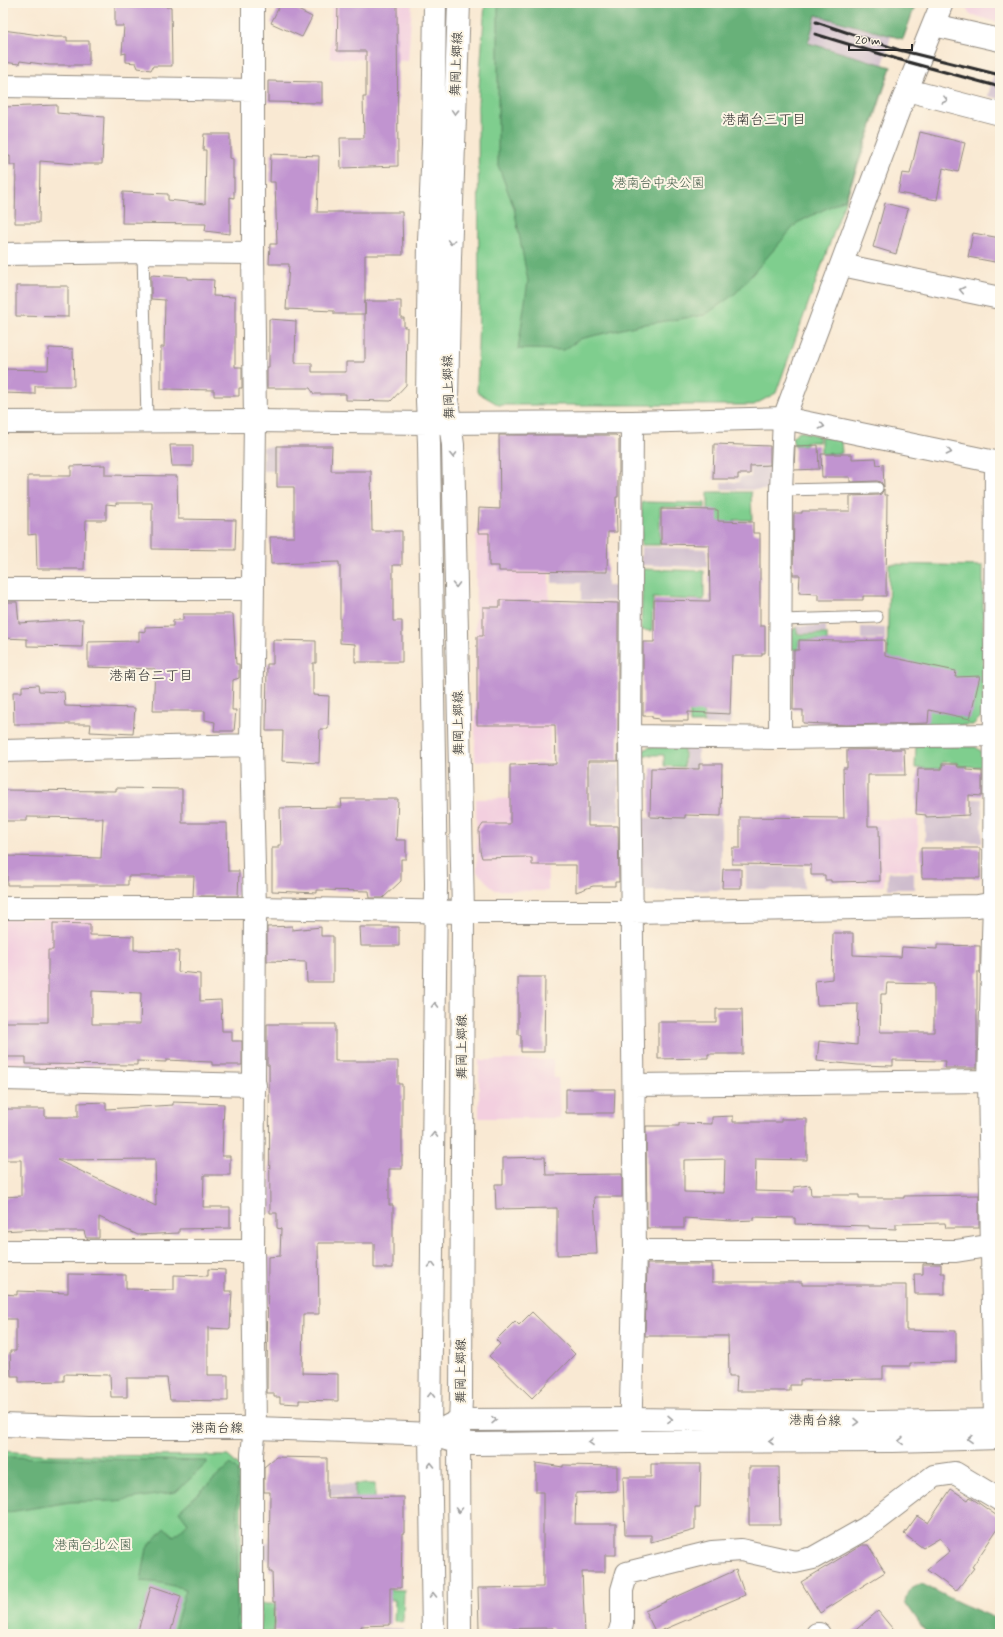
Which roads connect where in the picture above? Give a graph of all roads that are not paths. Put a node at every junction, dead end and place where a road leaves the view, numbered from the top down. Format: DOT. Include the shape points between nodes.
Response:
graph roads {
  1 [pos="253,3"];
  2 [pos="435,3"];
  3 [pos="459,3"];
  4 [pos="942,3"];
  5 [pos="934,25"];
  6 [pos="1000,40"];
  7 [pos="3,86"];
  8 [pos="253,90"];
  9 [pos="907,90"];
  10 [pos="1000,114"];
  11 [pos="143,252"];
  12 [pos="253,252"];
  13 [pos="3,254"];
  14 [pos="842,266"];
  15 [pos="1000,298"];
  16 [pos="784,418"];
  17 [pos="147,421"];
  18 [pos="255,421"];
  19 [pos="3,422"];
  20 [pos="632,422"];
  21 [pos="428,423"];
  22 [pos="450,423"];
  23 [pos="998,462"];
  24 [pos="877,488"];
  25 [pos="781,490"];
  26 [pos="3,589"];
  27 [pos="252,589"];
  28 [pos="877,617"];
  29 [pos="781,620"];
  30 [pos="997,733"];
  31 [pos="630,736"];
  32 [pos="780,738"];
  33 [pos="251,745"];
  34 [pos="3,751"];
  35 [pos="997,902"];
  36 [pos="3,908"];
  37 [pos="255,908"];
  38 [pos="436,911"];
  39 [pos="462,912"];
  40 [pos="631,912"];
  41 [pos="3,1079"];
  42 [pos="994,1080"];
  43 [pos="255,1085"];
  44 [pos="634,1085"];
  45 [pos="995,1245"];
  46 [pos="635,1251"];
  47 [pos="3,1252"];
  48 [pos="253,1252"];
  49 [pos="631,1419"];
  50 [pos="460,1420"];
  51 [pos="3,1425"];
  52 [pos="998,1426"];
  53 [pos="255,1428"];
  54 [pos="430,1434"];
  55 [pos="630,1442"];
  56 [pos="459,1444"];
  57 [pos="1000,1500"];
  58 [pos="252,1634"];
  59 [pos="433,1634"];
  60 [pos="460,1634"];
  61 [pos="619,1634"];
  1 -- 8 [label="street"];
  2 -- 21 [label="street, 舞岡上郷線" via="429,241"];
  3 -- 22 [label="street, 舞岡上郷線, one-way" via="447,392"];
  4 -- 5 [label="street"];
  5 -- 6 [label="street"];
  5 -- 9 [label="street"];
  7 -- 8 [label="street"];
  8 -- 12 [label="street"];
  9 -- 10 [label="street, one-way"];
  9 -- 14 [label="street"];
  11 -- 12 [label="street"];
  11 -- 13 [label="street"];
  11 -- 17 [label="lane"];
  12 -- 18 [label="street"];
  15 -- 14 [label="street, one-way"];
  14 -- 16 [label="street"];
  16 -- 20 [label="street"];
  16 -- 23 [label="street, one-way"];
  16 -- 25 [label="street"];
  17 -- 18 [label="street"];
  17 -- 19 [label="street"];
  18 -- 21 [label="street"];
  18 -- 27 [label="street"];
  20 -- 22 [label="street"];
  20 -- 31 [label="street"];
  21 -- 22 [label="street"];
  21 -- 38 [label="street, 舞岡上郷線"];
  22 -- 39 [label="street, 舞岡上郷線, one-way" via="453,445"];
  23 -- 30 [label="street"];
  24 -- 25 [label="lane"];
  25 -- 29 [label="street"];
  26 -- 27 [label="street"];
  27 -- 33 [label="street"];
  28 -- 29 [label="lane"];
  29 -- 32 [label="street"];
  30 -- 32 [label="street"];
  30 -- 35 [label="street"];
  31 -- 32 [label="street"];
  31 -- 40 [label="street"];
  33 -- 34 [label="street"];
  33 -- 37 [label="street"];
  35 -- 40 [label="street" via="978,906"];
  35 -- 42 [label="street"];
  36 -- 37 [label="street"];
  37 -- 38 [label="street"];
  37 -- 43 [label="street"];
  38 -- 39 [label="street"];
  54 -- 38 [label="street, 舞岡上郷線, one-way"];
  39 -- 40 [label="street"];
  39 -- 50 [label="street, 舞岡上郷線"];
  40 -- 44 [label="street"];
  41 -- 43 [label="street"];
  42 -- 44 [label="street"];
  42 -- 45 [label="street"];
  43 -- 48 [label="street"];
  44 -- 46 [label="street"];
  45 -- 46 [label="street" via="956,1251"];
  45 -- 52 [label="street"];
  46 -- 49 [label="street"];
  47 -- 48 [label="street"];
  48 -- 53 [label="street"];
  50 -- 49 [label="street, 港南台線, one-way"];
  49 -- 52 [label="street, 港南台線, one-way"];
  49 -- 55 [label="street"];
  50 -- 54 [label="street"];
  50 -- 56 [label="street, 舞岡上郷線"];
  51 -- 53 [label="street, 港南台線"];
  52 -- 55 [label="street, one-way" via="892,1441"];
  53 -- 54 [label="street, 港南台線"];
  53 -- 58 [label="street" via="252,1454"];
  54 -- 56 [label="street"];
  59 -- 54 [label="street, 舞岡上郷線, one-way"];
  55 -- 56 [label="street, one-way"];
  56 -- 60 [label="street, 舞岡上郷線, one-way"];
  57 -- 61 [label="street" via="955,1473 934,1476 866,1528 813,1558 795,1562 741,1550 712,1552 627,1573 622,1590 622,1624"];
}
